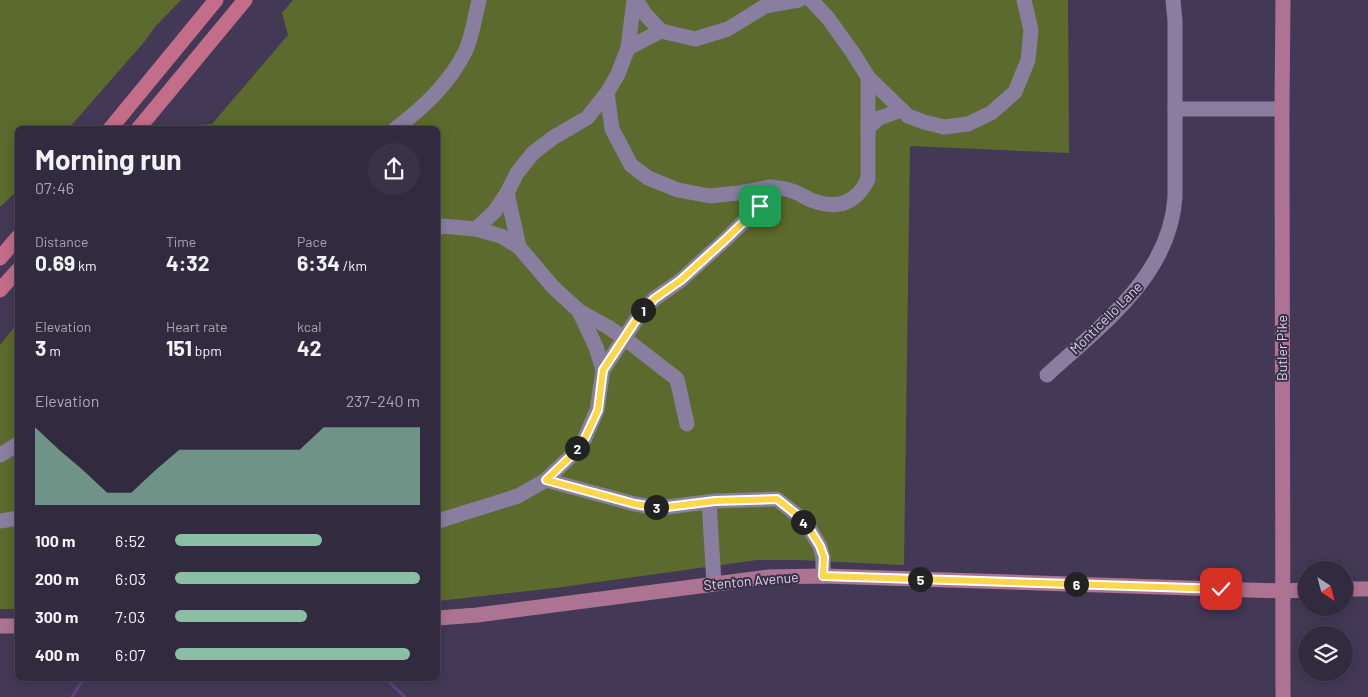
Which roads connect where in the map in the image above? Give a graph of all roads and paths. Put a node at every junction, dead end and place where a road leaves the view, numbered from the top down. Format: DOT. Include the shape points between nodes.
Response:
graph roads {
  1 [pos="216,0"];
  2 [pos="245,0"];
  3 [pos="479,0"];
  4 [pos="635,0"];
  5 [pos="1024,0"];
  6 [pos="1173,0"];
  7 [pos="1283,0"];
  8 [pos="806,1"];
  9 [pos="766,3"];
  10 [pos="661,31"];
  11 [pos="628,48"];
  12 [pos="868,77"];
  13 [pos="608,93"];
  14 [pos="1175,109"];
  15 [pos="1282,109"];
  16 [pos="902,110"];
  17 [pos="587,118"];
  18 [pos="112,126"];
  19 [pos="140,126"];
  20 [pos="399,126"];
  21 [pos="868,128"];
  22 [pos="612,130"];
  23 [pos="770,187"];
  24 [pos="507,193"];
  25 [pos="440,226"];
  26 [pos="476,229"];
  27 [pos="15,240"];
  28 [pos="519,247"];
  29 [pos="0,258"];
  30 [pos="15,273"];
  31 [pos="0,290"];
  32 [pos="579,311"];
  33 [pos="624,338"];
  34 [pos="603,370"];
  35 [pos="1047,375"];
  36 [pos="686,424"];
  37 [pos="15,446"];
  38 [pos="0,455"];
  39 [pos="546,480"];
  40 [pos="709,502"];
  41 [pos="15,518"];
  42 [pos="440,520"];
  43 [pos="0,521"];
  44 [pos="823,576"];
  45 [pos="714,583"];
  46 [pos="1353,589"];
  47 [pos="1368,589"];
  48 [pos="1298,590"];
  49 [pos="1283,591"];
  50 [pos="440,618"];
  51 [pos="0,626"];
  52 [pos="15,626"];
  53 [pos="1284,697"];
  1 -- 18 [label="highway"];
  2 -- 19 [label="highway"];
  3 -- 20 [label="street" via="466,52 442,88"];
  4 -- 10 [label="street"];
  4 -- 11 [label="street"];
  5 -- 16 [label="street" via="1031,30 1028,60 1015,92 991,113 968,124 944,127 908,116"];
  6 -- 14 [label="street, Monticello Lane"];
  7 -- 15 [label="main road, Butler Pike"];
  8 -- 9 [label="street"];
  8 -- 12 [label="street" via="828,18"];
  9 -- 10 [label="street" via="728,29 695,39"];
  10 -- 11 [label="street"];
  11 -- 13 [label="street"];
  12 -- 16 [label="street"];
  12 -- 21 [label="street"];
  13 -- 17 [label="street"];
  13 -- 22 [label="street"];
  14 -- 15 [label="street"];
  14 -- 35 [label="street, Monticello Lane" via="1174,209 1159,256 1129,298"];
  15 -- 49 [label="main road, Butler Pike"];
  16 -- 21 [label="street" via="879,118"];
  17 -- 22 [label="street"];
  17 -- 24 [label="street" via="533,153"];
  21 -- 23 [label="street" via="868,179 862,192 849,202 815,202 789,190"];
  22 -- 23 [label="street" via="631,165 648,178 678,190 710,196"];
  23 -- 33 [label="street" via="760,206 681,280 654,299"];
  24 -- 26 [label="street" via="495,211"];
  24 -- 28 [label="street"];
  25 -- 26 [label="street"];
  26 -- 28 [label="street" via="501,236"];
  27 -- 29 [label="highway"];
  28 -- 32 [label="street" via="553,287"];
  30 -- 31 [label="highway"];
  32 -- 33 [label="street"];
  32 -- 34 [label="street"];
  33 -- 34 [label="street"];
  33 -- 36 [label="street" via="677,379"];
  34 -- 39 [label="street" via="598,410 585,438"];
  37 -- 38 [label="street"];
  39 -- 40 [label="street" via="656,508"];
  39 -- 42 [label="street" via="518,496"];
  40 -- 44 [label="street" via="777,499 809,528 824,557"];
  40 -- 45 [label="street"];
  41 -- 43 [label="street"];
  44 -- 45 [label="main road, Stenton Avenue"];
  44 -- 49 [label="main road, Stenton Avenue"];
  45 -- 50 [label="main road, Stenton Avenue"];
  46 -- 47 [label="main road"];
  48 -- 49 [label="main road, Stenton Avenue"];
  49 -- 53 [label="main road, Butler Pike"];
  51 -- 52 [label="main road"];
}
